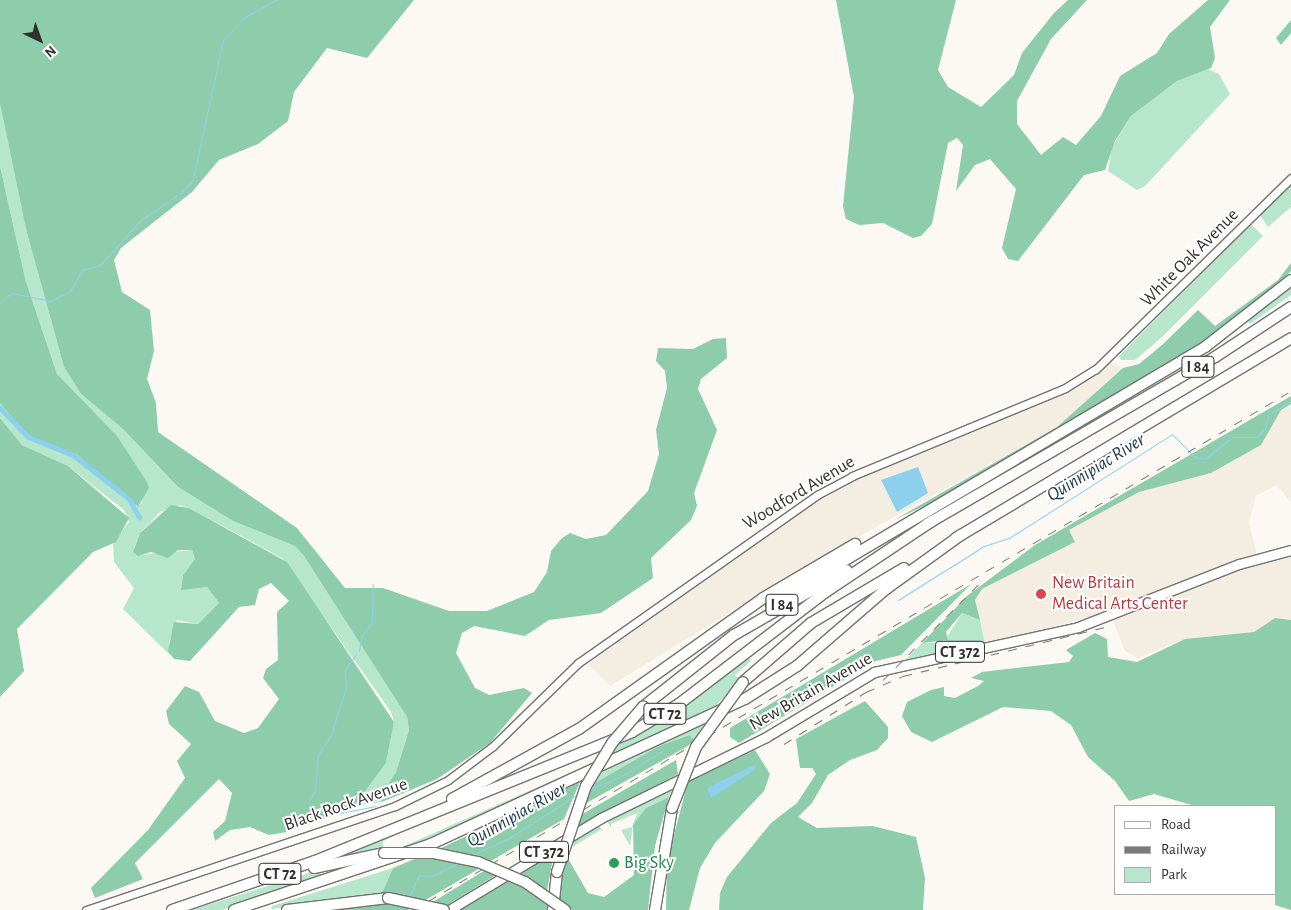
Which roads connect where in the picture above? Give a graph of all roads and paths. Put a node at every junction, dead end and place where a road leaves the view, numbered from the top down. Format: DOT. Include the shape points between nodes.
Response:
graph roads {
  1 [pos="1291,178"];
  2 [pos="1291,280"];
  3 [pos="1291,307"];
  4 [pos="1291,338"];
  5 [pos="1109,360"];
  6 [pos="923,511"];
  7 [pos="932,521"];
  8 [pos="962,535"];
  9 [pos="1291,550"];
  10 [pos="700,659"];
  11 [pos="578,663"];
  12 [pos="362,842"];
  13 [pos="195,902"];
  14 [pos="86,910"];
  15 [pos="172,910"];
  16 [pos="234,910"];
  17 [pos="287,910"];
  18 [pos="444,910"];
  19 [pos="449,910"];
  20 [pos="553,910"];
  21 [pos="565,910"];
  22 [pos="655,910"];
  1 -- 5 [label="street, White Oak Avenue"];
  2 -- 6 [label="highway" via="1205,348"];
  3 -- 7 [label="highway, I 84" via="1215,357"];
  4 -- 8 [label="highway, I 84"];
  5 -- 11 [label="street, Woodford Avenue" via="1065,388 836,484"];
  6 -- 10 [label="highway" via="764,608"];
  6 -- 12 [label="highway" via="777,589 631,695 538,754"];
  7 -- 10 [label="highway, I 84" via="764,615"];
  7 -- 12 [label="highway, CT 72" via="832,587 648,724"];
  8 -- 16 [label="highway, CT 72" via="886,589 797,666 745,699 437,842"];
  8 -- 22 [label="highway, I 84, bridge" via="819,618 743,682 696,747 672,808"];
  9 -- 19 [label="main road, New Britain Avenue / CT 372" via="1222,570 1078,627 874,672 766,737 641,796"];
  10 -- 20 [label="highway, I 84, bridge" via="643,707 616,738 589,780 570,823 557,872"];
  11 -- 14 [label="street, Black Rock Avenue" via="486,752 432,789"];
  12 -- 13 [label="highway, CT 72"];
  13 -- 15 [label="highway, CT 72"];
  13 -- 21 [label="highway, bridge" via="336,862 384,853 434,853 487,865 525,882"];
  17 -- 18 [label="highway, bridge" via="388,898"];
}
